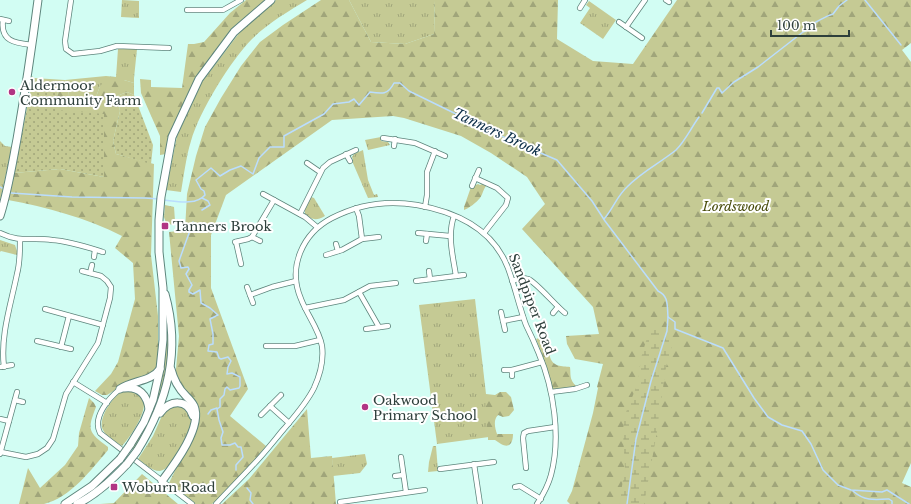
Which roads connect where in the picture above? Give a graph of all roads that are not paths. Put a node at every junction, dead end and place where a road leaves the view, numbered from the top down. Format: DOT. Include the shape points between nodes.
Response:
graph roads {
  1 [pos="38,0"];
  2 [pos="71,0"];
  3 [pos="241,0"];
  4 [pos="271,0"];
  5 [pos="585,0"];
  6 [pos="645,0"];
  7 [pos="580,8"];
  8 [pos="187,10"];
  9 [pos="1,20"];
  10 [pos="9,21"];
  11 [pos="619,22"];
  12 [pos="626,27"];
  13 [pos="642,38"];
  14 [pos="32,45"];
  15 [pos="169,48"];
  16 [pos="383,138"];
  17 [pos="395,139"];
  18 [pos="394,146"];
  19 [pos="356,150"];
  20 [pos="435,151"];
  21 [pos="346,154"];
  22 [pos="445,156"];
  23 [pos="350,161"];
  24 [pos="307,163"];
  25 [pos="479,170"];
  26 [pos="320,172"];
  27 [pos="475,178"];
  28 [pos="472,186"];
  29 [pos="263,194"];
  30 [pos="274,200"];
  31 [pos="425,207"];
  32 [pos="356,208"];
  33 [pos="300,214"];
  34 [pos="0,216"];
  35 [pos="454,216"];
  36 [pos="318,227"];
  37 [pos="418,233"];
  38 [pos="484,233"];
  39 [pos="0,234"];
  40 [pos="427,234"];
  41 [pos="450,236"];
  42 [pos="252,237"];
  43 [pos="379,237"];
  44 [pos="362,239"];
  45 [pos="20,240"];
  46 [pos="426,241"];
  47 [pos="260,242"];
  48 [pos="336,244"];
  49 [pos="95,250"];
  50 [pos="338,251"];
  51 [pos="103,252"];
  52 [pos="326,255"];
  53 [pos="94,257"];
  54 [pos="241,264"];
  55 [pos="92,265"];
  56 [pos="82,271"];
  57 [pos="429,271"];
  58 [pos="90,273"];
  59 [pos="464,275"];
  60 [pos="456,276"];
  61 [pos="430,279"];
  62 [pos="296,281"];
  63 [pos="416,281"];
  64 [pos="512,281"];
  65 [pos="396,283"];
  66 [pos="382,285"];
  67 [pos="247,287"];
  68 [pos="163,288"];
  69 [pos="359,292"];
  70 [pos="383,292"];
  71 [pos="250,295"];
  72 [pos="253,303"];
  73 [pos="57,305"];
  74 [pos="558,307"];
  75 [pos="305,308"];
  76 [pos="45,310"];
  77 [pos="55,312"];
  78 [pos="501,312"];
  79 [pos="565,312"];
  80 [pos="553,313"];
  81 [pos="69,316"];
  82 [pos="523,317"];
  83 [pos="503,321"];
  84 [pos="103,325"];
  85 [pos="388,326"];
  86 [pos="379,327"];
  87 [pos="366,329"];
  88 [pos="505,330"];
  89 [pos="320,340"];
  90 [pos="38,341"];
  91 [pos="266,346"];
  92 [pos="61,347"];
  93 [pos="71,349"];
  94 [pos="171,359"];
  95 [pos="542,362"];
  96 [pos="12,365"];
  97 [pos="2,367"];
  98 [pos="160,369"];
  99 [pos="504,370"];
  100 [pos="512,370"];
  101 [pos="512,376"];
  102 [pos="73,382"];
  103 [pos="587,385"];
  104 [pos="120,389"];
  105 [pos="17,392"];
  106 [pos="551,392"];
  107 [pos="281,395"];
  108 [pos="15,400"];
  109 [pos="23,402"];
  110 [pos="107,403"];
  111 [pos="270,406"];
  112 [pos="149,410"];
  113 [pos="261,415"];
  114 [pos="0,419"];
  115 [pos="194,420"];
  116 [pos="9,421"];
  117 [pos="154,421"];
  118 [pos="289,423"];
  119 [pos="555,428"];
  120 [pos="0,453"];
  121 [pos="401,457"];
  122 [pos="494,462"];
  123 [pos="474,464"];
  124 [pos="526,468"];
  125 [pos="440,469"];
  126 [pos="403,475"];
  127 [pos="395,476"];
  128 [pos="162,481"];
  129 [pos="515,487"];
  130 [pos="425,490"];
  131 [pos="406,492"];
  132 [pos="376,497"];
  133 [pos="541,499"];
  134 [pos="340,502"];
  135 [pos="349,502"];
  136 [pos="65,504"];
  137 [pos="77,504"];
  138 [pos="192,504"];
  139 [pos="216,504"];
  140 [pos="377,504"];
  141 [pos="480,504"];
  142 [pos="537,504"];
  1 -- 14 [label="street"];
  2 -- 15 [label="street" via="65,41 66,49 73,54 117,46"];
  3 -- 8 [label="street" via="223,10"];
  4 -- 68 [label="street" via="234,32 199,79 172,137 160,204 159,252"];
  5 -- 7 [label="street"];
  6 -- 12 [label="street"];
  9 -- 10 [label="street"];
  9 -- 14 [label="street" via="2,29 10,41"];
  11 -- 12 [label="street"];
  12 -- 13 [label="street"];
  14 -- 34 [label="street" via="11,171"];
  16 -- 17 [label="street"];
  17 -- 18 [label="street"];
  17 -- 20 [label="street"];
  19 -- 21 [label="street"];
  20 -- 22 [label="street"];
  20 -- 31 [label="street" via="427,172"];
  21 -- 23 [label="street"];
  21 -- 26 [label="street" via="330,162"];
  24 -- 26 [label="street"];
  25 -- 27 [label="street"];
  26 -- 33 [label="street"];
  27 -- 28 [label="street"];
  27 -- 38 [label="street" via="496,188 508,198 506,205"];
  29 -- 30 [label="street"];
  30 -- 33 [label="street"];
  30 -- 42 [label="street"];
  31 -- 32 [label="street, Sandpiper Road" via="383,203"];
  31 -- 35 [label="street, Sandpiper Road"];
  32 -- 36 [label="street, Sandpiper Road"];
  32 -- 44 [label="street"];
  33 -- 36 [label="street"];
  35 -- 38 [label="street, Sandpiper Road"];
  35 -- 41 [label="street"];
  36 -- 62 [label="street, Sandpiper Road" via="309,235 302,249"];
  37 -- 40 [label="street"];
  38 -- 64 [label="street, Sandpiper Road" via="498,249"];
  39 -- 45 [label="street"];
  40 -- 41 [label="street"];
  40 -- 46 [label="street"];
  41 -- 60 [label="street"];
  42 -- 47 [label="street"];
  42 -- 54 [label="street" via="236,242"];
  43 -- 44 [label="street"];
  44 -- 50 [label="street"];
  45 -- 49 [label="street" via="52,240"];
  45 -- 97 [label="street" via="18,273 2,338"];
  48 -- 50 [label="street"];
  49 -- 51 [label="street"];
  49 -- 53 [label="street"];
  50 -- 52 [label="street"];
  55 -- 58 [label="street"];
  56 -- 58 [label="street"];
  57 -- 61 [label="street"];
  58 -- 84 [label="street" via="104,278 111,287"];
  59 -- 60 [label="street"];
  60 -- 61 [label="street"];
  61 -- 63 [label="street"];
  62 -- 71 [label="street"];
  62 -- 75 [label="street, Sandpiper Road"];
  64 -- 74 [label="street" via="530,279"];
  64 -- 82 [label="street, Sandpiper Road"];
  65 -- 66 [label="street"];
  66 -- 69 [label="street" via="370,286"];
  66 -- 70 [label="street"];
  67 -- 71 [label="street"];
  68 -- 94 [label="street" via="170,319"];
  68 -- 98 [label="street"];
  69 -- 75 [label="street" via="344,300"];
  69 -- 86 [label="street"];
  71 -- 72 [label="street"];
  73 -- 77 [label="street"];
  74 -- 79 [label="street"];
  74 -- 80 [label="street"];
  75 -- 89 [label="street, Sandpiper Road"];
  76 -- 77 [label="street"];
  77 -- 81 [label="street"];
  78 -- 83 [label="street"];
  81 -- 84 [label="street"];
  81 -- 92 [label="street"];
  82 -- 83 [label="street"];
  82 -- 95 [label="street, Sandpiper Road"];
  83 -- 88 [label="street"];
  84 -- 102 [label="street" via="95,348"];
  85 -- 86 [label="street"];
  86 -- 87 [label="street"];
  89 -- 91 [label="street" via="295,346"];
  89 -- 118 [label="street, Sandpiper Road" via="322,360 318,379 307,400"];
  90 -- 92 [label="street"];
  92 -- 93 [label="street"];
  94 -- 115 [label="street" via="173,379 194,406"];
  94 -- 117 [label="street" via="166,386"];
  95 -- 100 [label="street"];
  95 -- 106 [label="street, Sandpiper Road"];
  96 -- 97 [label="street"];
  98 -- 104 [label="street" via="153,377"];
  98 -- 112 [label="street" via="157,388"];
  99 -- 100 [label="street"];
  100 -- 101 [label="street"];
  102 -- 110 [label="street"];
  102 -- 120 [label="street" via="66,394 53,439 47,448 26,457"];
  103 -- 106 [label="street"];
  104 -- 110 [label="street"];
  104 -- 112 [label="street" via="134,388 141,391"];
  105 -- 108 [label="street"];
  106 -- 119 [label="street, Sandpiper Road"];
  107 -- 111 [label="street"];
  108 -- 109 [label="street"];
  108 -- 116 [label="street"];
  110 -- 128 [label="street" via="97,422 100,433"];
  111 -- 113 [label="street"];
  111 -- 118 [label="street"];
  112 -- 136 [label="street, bridge" via="120,459 92,486"];
  114 -- 116 [label="street"];
  115 -- 117 [label="street" via="186,406 178,403 164,408"];
  115 -- 128 [label="street" via="184,449"];
  116 -- 120 [label="street"];
  117 -- 137 [label="street, bridge" via="137,450 117,475 96,493"];
  118 -- 139 [label="street, Sandpiper Road"];
  119 -- 124 [label="street" via="524,433 522,438"];
  119 -- 133 [label="street, Sandpiper Road" via="553,466"];
  121 -- 126 [label="street"];
  122 -- 123 [label="street"];
  123 -- 125 [label="street"];
  123 -- 141 [label="street"];
  126 -- 127 [label="street"];
  126 -- 131 [label="street"];
  128 -- 138 [label="street"];
  129 -- 133 [label="street" via="520,486"];
  130 -- 131 [label="street"];
  131 -- 132 [label="street"];
  132 -- 135 [label="street"];
  132 -- 140 [label="street"];
  133 -- 142 [label="street, Sandpiper Road"];
  134 -- 135 [label="street"];
}
